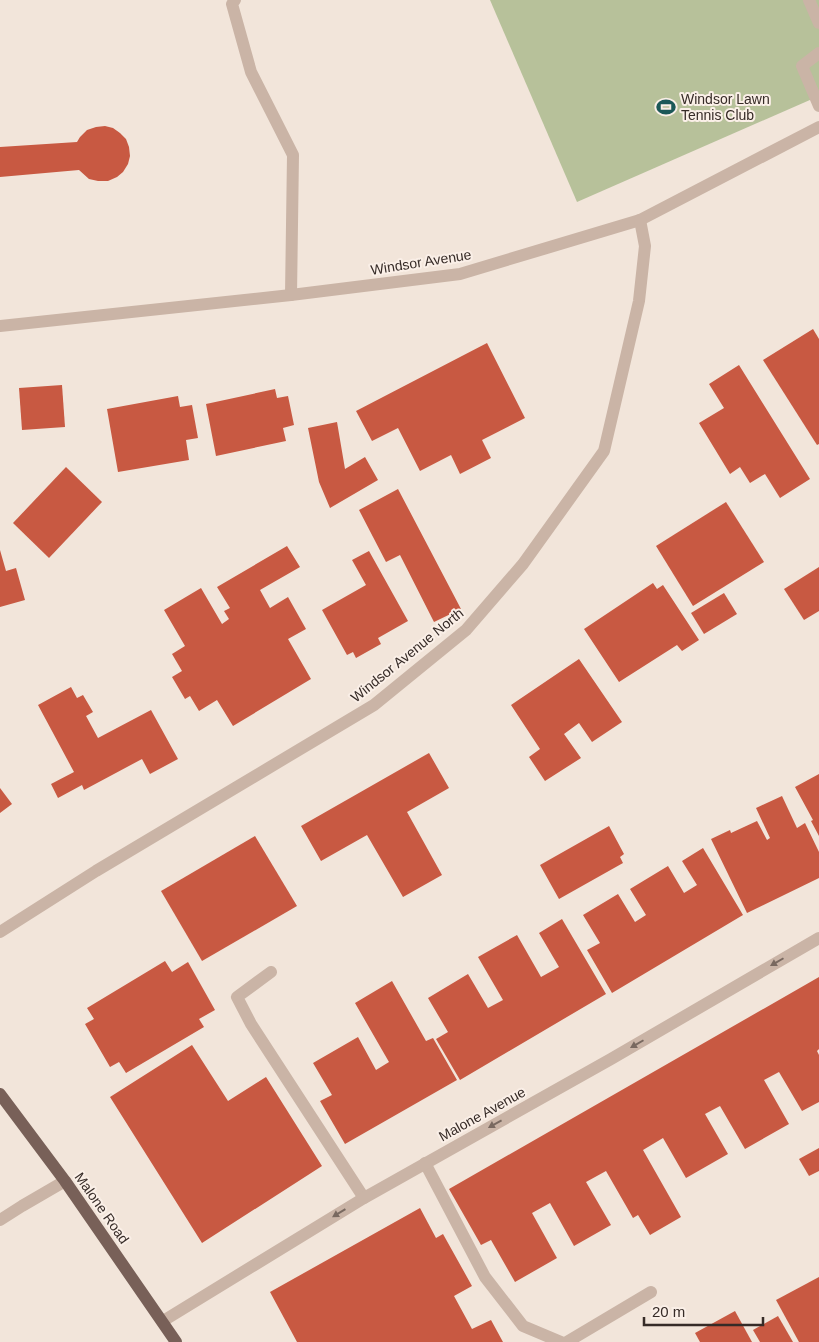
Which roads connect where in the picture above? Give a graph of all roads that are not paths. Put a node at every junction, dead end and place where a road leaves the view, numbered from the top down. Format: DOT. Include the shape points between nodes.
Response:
graph roads {
  1 [pos="235,0"];
  2 [pos="809,0"];
  3 [pos="819,23"];
  4 [pos="819,53"];
  5 [pos="819,106"];
  6 [pos="819,127"];
  7 [pos="640,220"];
  8 [pos="291,295"];
  9 [pos="0,326"];
  10 [pos="0,932"];
  11 [pos="819,938"];
  12 [pos="271,972"];
  13 [pos="0,1094"];
  14 [pos="425,1163"];
  15 [pos="65,1181"];
  16 [pos="364,1198"];
  17 [pos="0,1220"];
  18 [pos="651,1292"];
  19 [pos="162,1321"];
  20 [pos="176,1342"];
  21 [pos="561,1342"];
  22 [pos="568,1342"];
  1 -- 8 [label="street" via="232,4 251,72 293,155"];
  2 -- 3 [label="street"];
  4 -- 5 [label="street" via="802,66"];
  6 -- 7 [label="street, Windsor Avenue"];
  7 -- 8 [label="street, Windsor Avenue" via="460,274"];
  7 -- 10 [label="street, Windsor Avenue North" via="645,246 639,300 604,451 524,564 466,630 374,705"];
  8 -- 9 [label="street, Windsor Avenue"];
  11 -- 14 [label="street, Malone Avenue, one-way"];
  12 -- 16 [label="street" via="237,997 251,1024"];
  13 -- 15 [label="main road, Malone Road"];
  14 -- 16 [label="street, Malone Avenue"];
  14 -- 21 [label="street" via="485,1277 523,1326"];
  15 -- 17 [label="street"];
  15 -- 19 [label="main road, Malone Road"];
  16 -- 19 [label="street, Malone Avenue, one-way"];
  18 -- 22 [label="street"];
  19 -- 20 [label="main road, Malone Road"];
}
